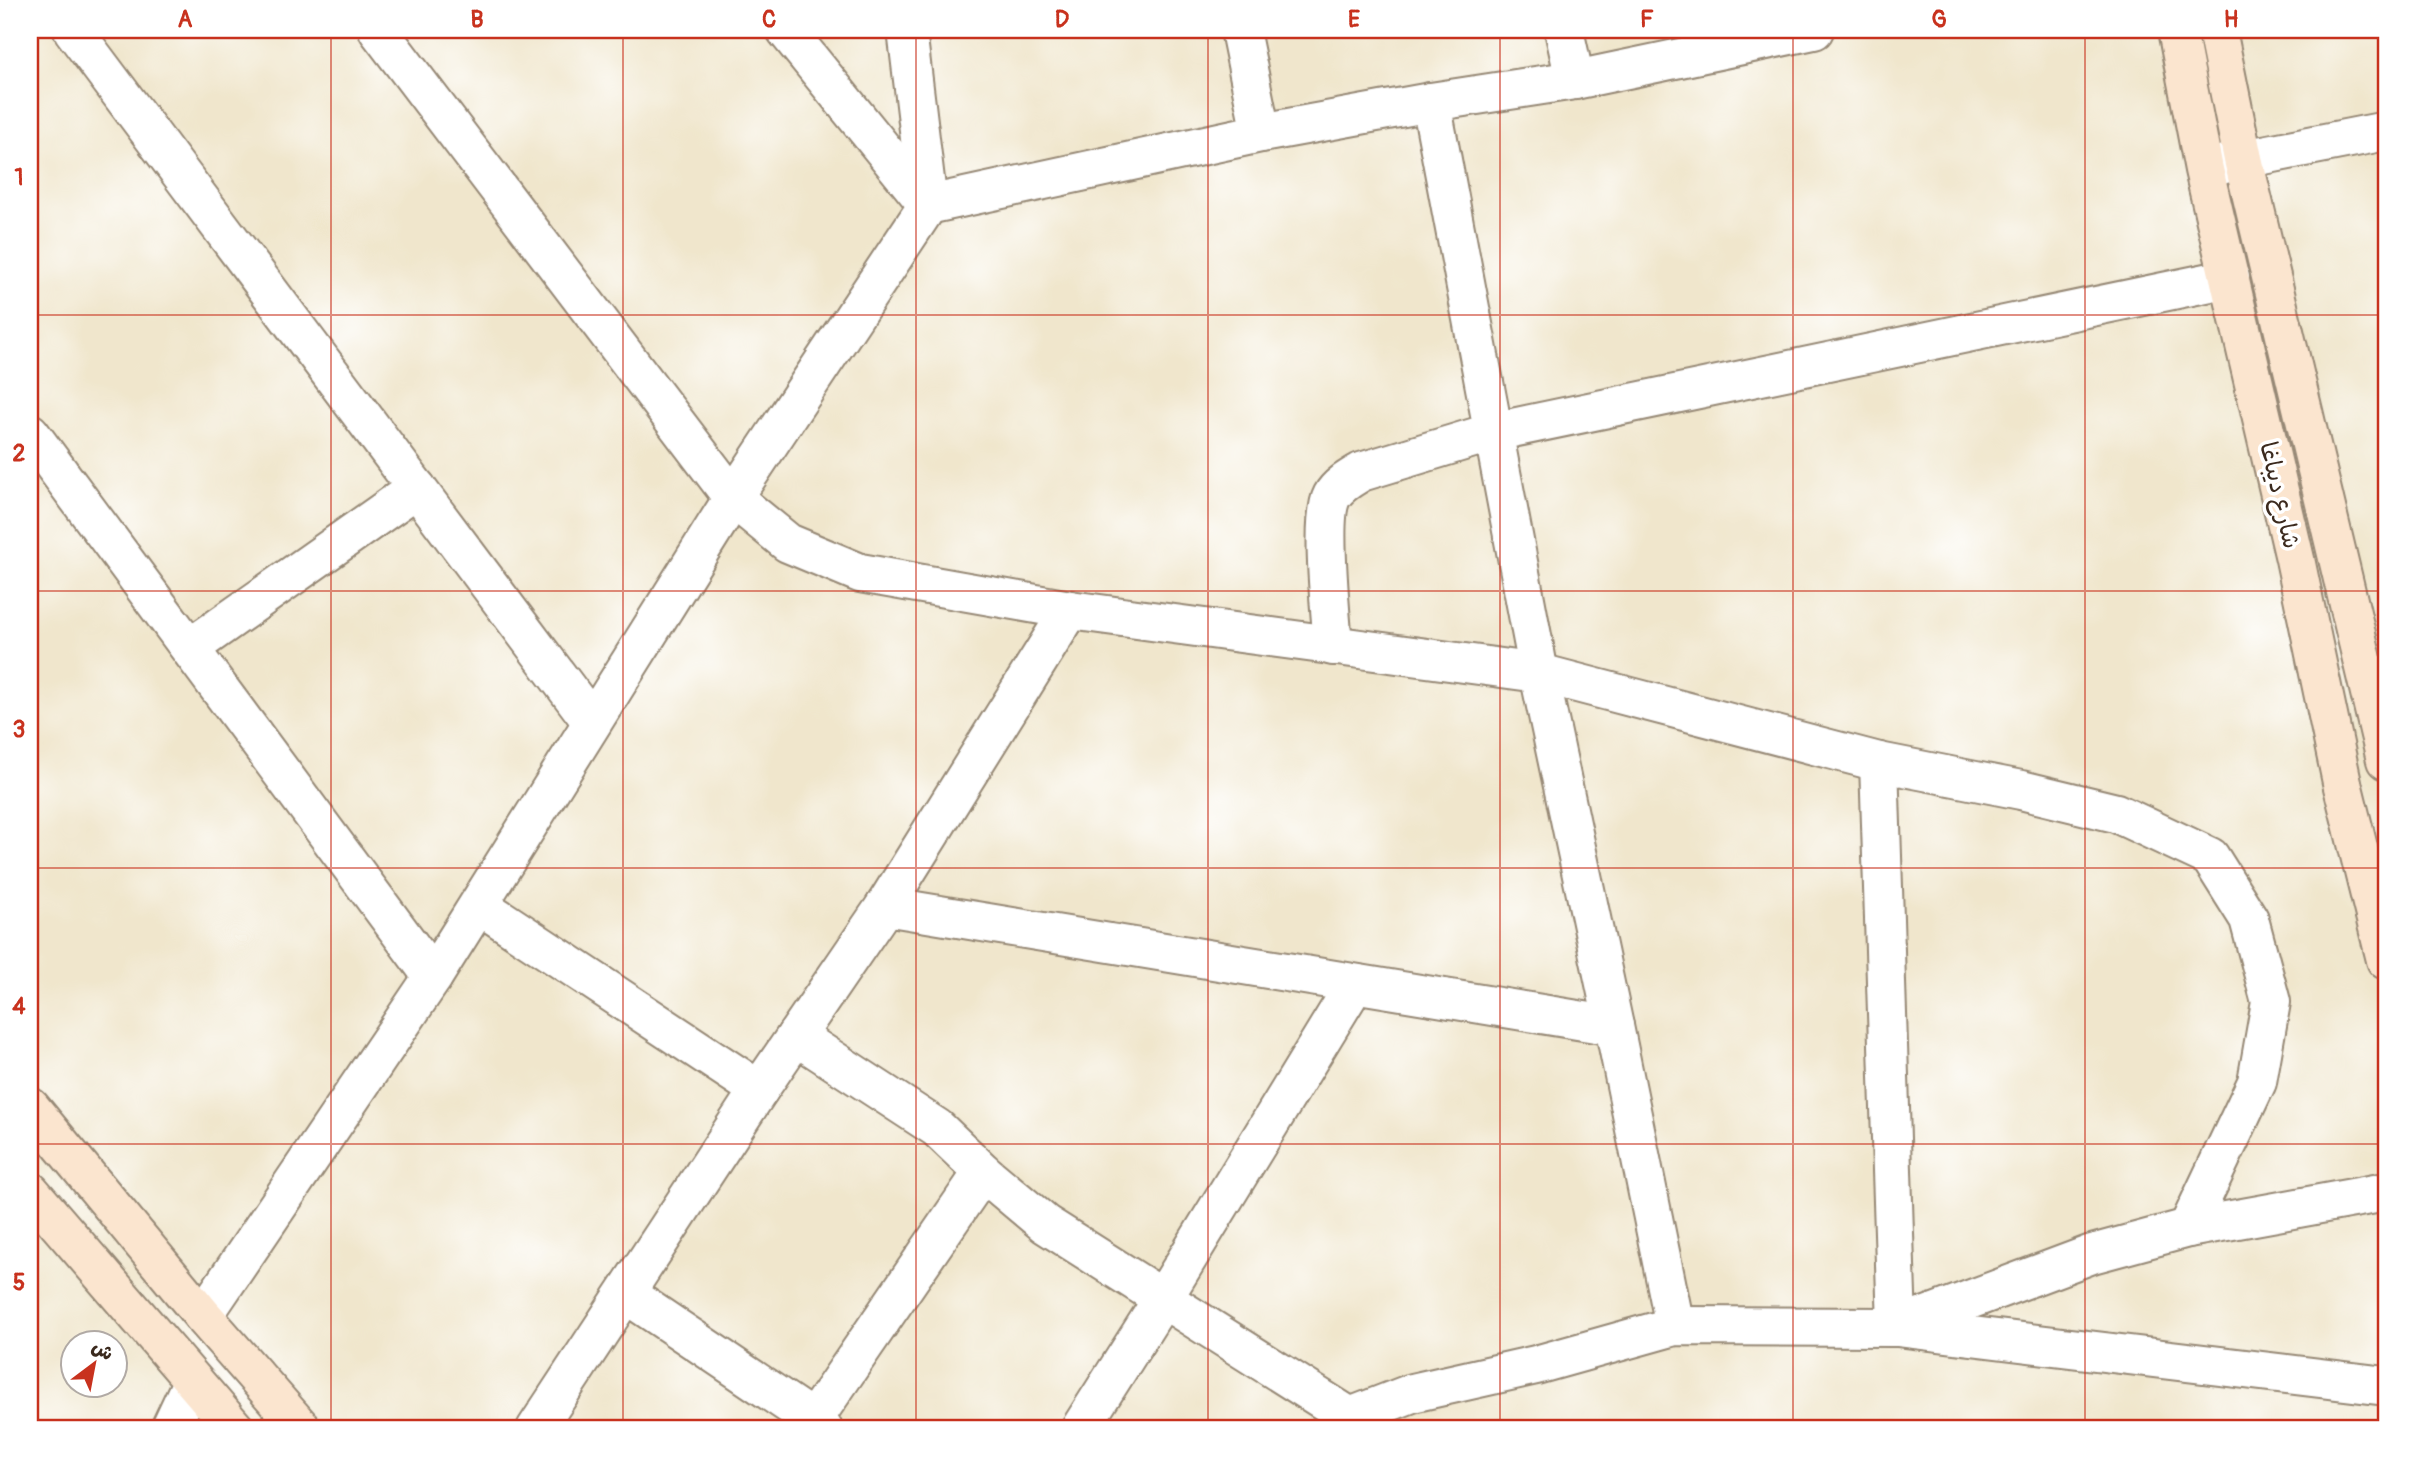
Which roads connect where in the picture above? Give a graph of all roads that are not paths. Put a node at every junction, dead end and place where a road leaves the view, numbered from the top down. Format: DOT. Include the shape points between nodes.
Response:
graph roads {
  1 [pos="73,30"];
  2 [pos="378,30"];
  3 [pos="786,30"];
  4 [pos="908,30"];
  5 [pos="1240,30"];
  6 [pos="1564,30"];
  7 [pos="1814,30"];
  8 [pos="2176,30"];
  9 [pos="2217,30"];
  10 [pos="1575,80"];
  11 [pos="1431,103"];
  12 [pos="2386,131"];
  13 [pos="1261,134"];
  14 [pos="2243,159"];
  15 [pos="2204,170"];
  16 [pos="928,205"];
  17 [pos="2230,278"];
  18 [pos="1493,432"];
  19 [pos="30,433"];
  20 [pos="417,488"];
  21 [pos="733,498"];
  22 [pos="1070,610"];
  23 [pos="1333,646"];
  24 [pos="190,648"];
  25 [pos="1539,673"];
  26 [pos="592,722"];
  27 [pos="2386,760"];
  28 [pos="1879,762"];
  29 [pos="479,905"];
  30 [pos="885,906"];
  31 [pos="2386,960"];
  32 [pos="433,977"];
  33 [pos="1355,984"];
  34 [pos="1615,1026"];
  35 [pos="796,1036"];
  36 [pos="759,1090"];
  37 [pos="30,1107"];
  38 [pos="983,1172"];
  39 [pos="30,1191"];
  40 [pos="2386,1192"];
  41 [pos="2188,1228"];
  42 [pos="626,1294"];
  43 [pos="1162,1300"];
  44 [pos="203,1317"];
  45 [pos="1675,1326"];
  46 [pos="1896,1327"];
  47 [pos="192,1382"];
  48 [pos="2386,1386"];
  49 [pos="1342,1423"];
  50 [pos="818,1425"];
  51 [pos="170,1429"];
  52 [pos="235,1429"];
  53 [pos="302,1429"];
  54 [pos="536,1429"];
  55 [pos="1080,1429"];
  1 -- 20 [label="street"];
  2 -- 21 [label="street"];
  3 -- 16 [label="street"];
  4 -- 16 [label="street"];
  5 -- 13 [label="street"];
  6 -- 10 [label="street"];
  7 -- 10 [label="street"];
  8 -- 15 [label="main road, شارع ديباغا"];
  9 -- 14 [label="main road, شارع ديباغا"];
  10 -- 11 [label="street"];
  11 -- 13 [label="street"];
  11 -- 18 [label="street"];
  12 -- 14 [label="street"];
  13 -- 16 [label="street"];
  14 -- 15 [label="street"];
  14 -- 27 [label="main road, شارع ديباغا"];
  15 -- 17 [label="main road, شارع ديباغا"];
  16 -- 21 [label="street"];
  17 -- 18 [label="street"];
  17 -- 31 [label="main road, شارع ديباغا"];
  18 -- 23 [label="street" via="1361,472 1332,495 1326,517"];
  18 -- 25 [label="street"];
  19 -- 24 [label="street"];
  20 -- 24 [label="street"];
  20 -- 26 [label="street"];
  21 -- 22 [label="street" via="789,543 860,573"];
  21 -- 26 [label="street"];
  22 -- 23 [label="street"];
  22 -- 30 [label="street"];
  23 -- 25 [label="street"];
  24 -- 32 [label="street"];
  25 -- 28 [label="street"];
  25 -- 34 [label="street"];
  26 -- 29 [label="street"];
  28 -- 41 [label="street" via="2116,813 2210,857 2249,919 2272,1002 2257,1082"];
  28 -- 46 [label="street"];
  29 -- 32 [label="street"];
  29 -- 36 [label="street"];
  30 -- 33 [label="street"];
  30 -- 35 [label="street"];
  32 -- 44 [label="street"];
  33 -- 34 [label="street"];
  33 -- 43 [label="street"];
  34 -- 45 [label="street"];
  35 -- 36 [label="street"];
  35 -- 38 [label="street" via="937,1128"];
  36 -- 42 [label="street"];
  37 -- 44 [label="main road"];
  38 -- 43 [label="street" via="1045,1224"];
  38 -- 50 [label="street"];
  39 -- 47 [label="main road"];
  40 -- 41 [label="street"];
  41 -- 46 [label="street" via="2092,1254"];
  42 -- 50 [label="street"];
  42 -- 54 [label="street"];
  43 -- 49 [label="street"];
  43 -- 55 [label="street"];
  44 -- 53 [label="main road"];
  45 -- 46 [label="street"];
  45 -- 49 [label="street" via="1412,1393"];
  46 -- 48 [label="street"];
  47 -- 51 [label="street"];
  47 -- 52 [label="main road"];
}
